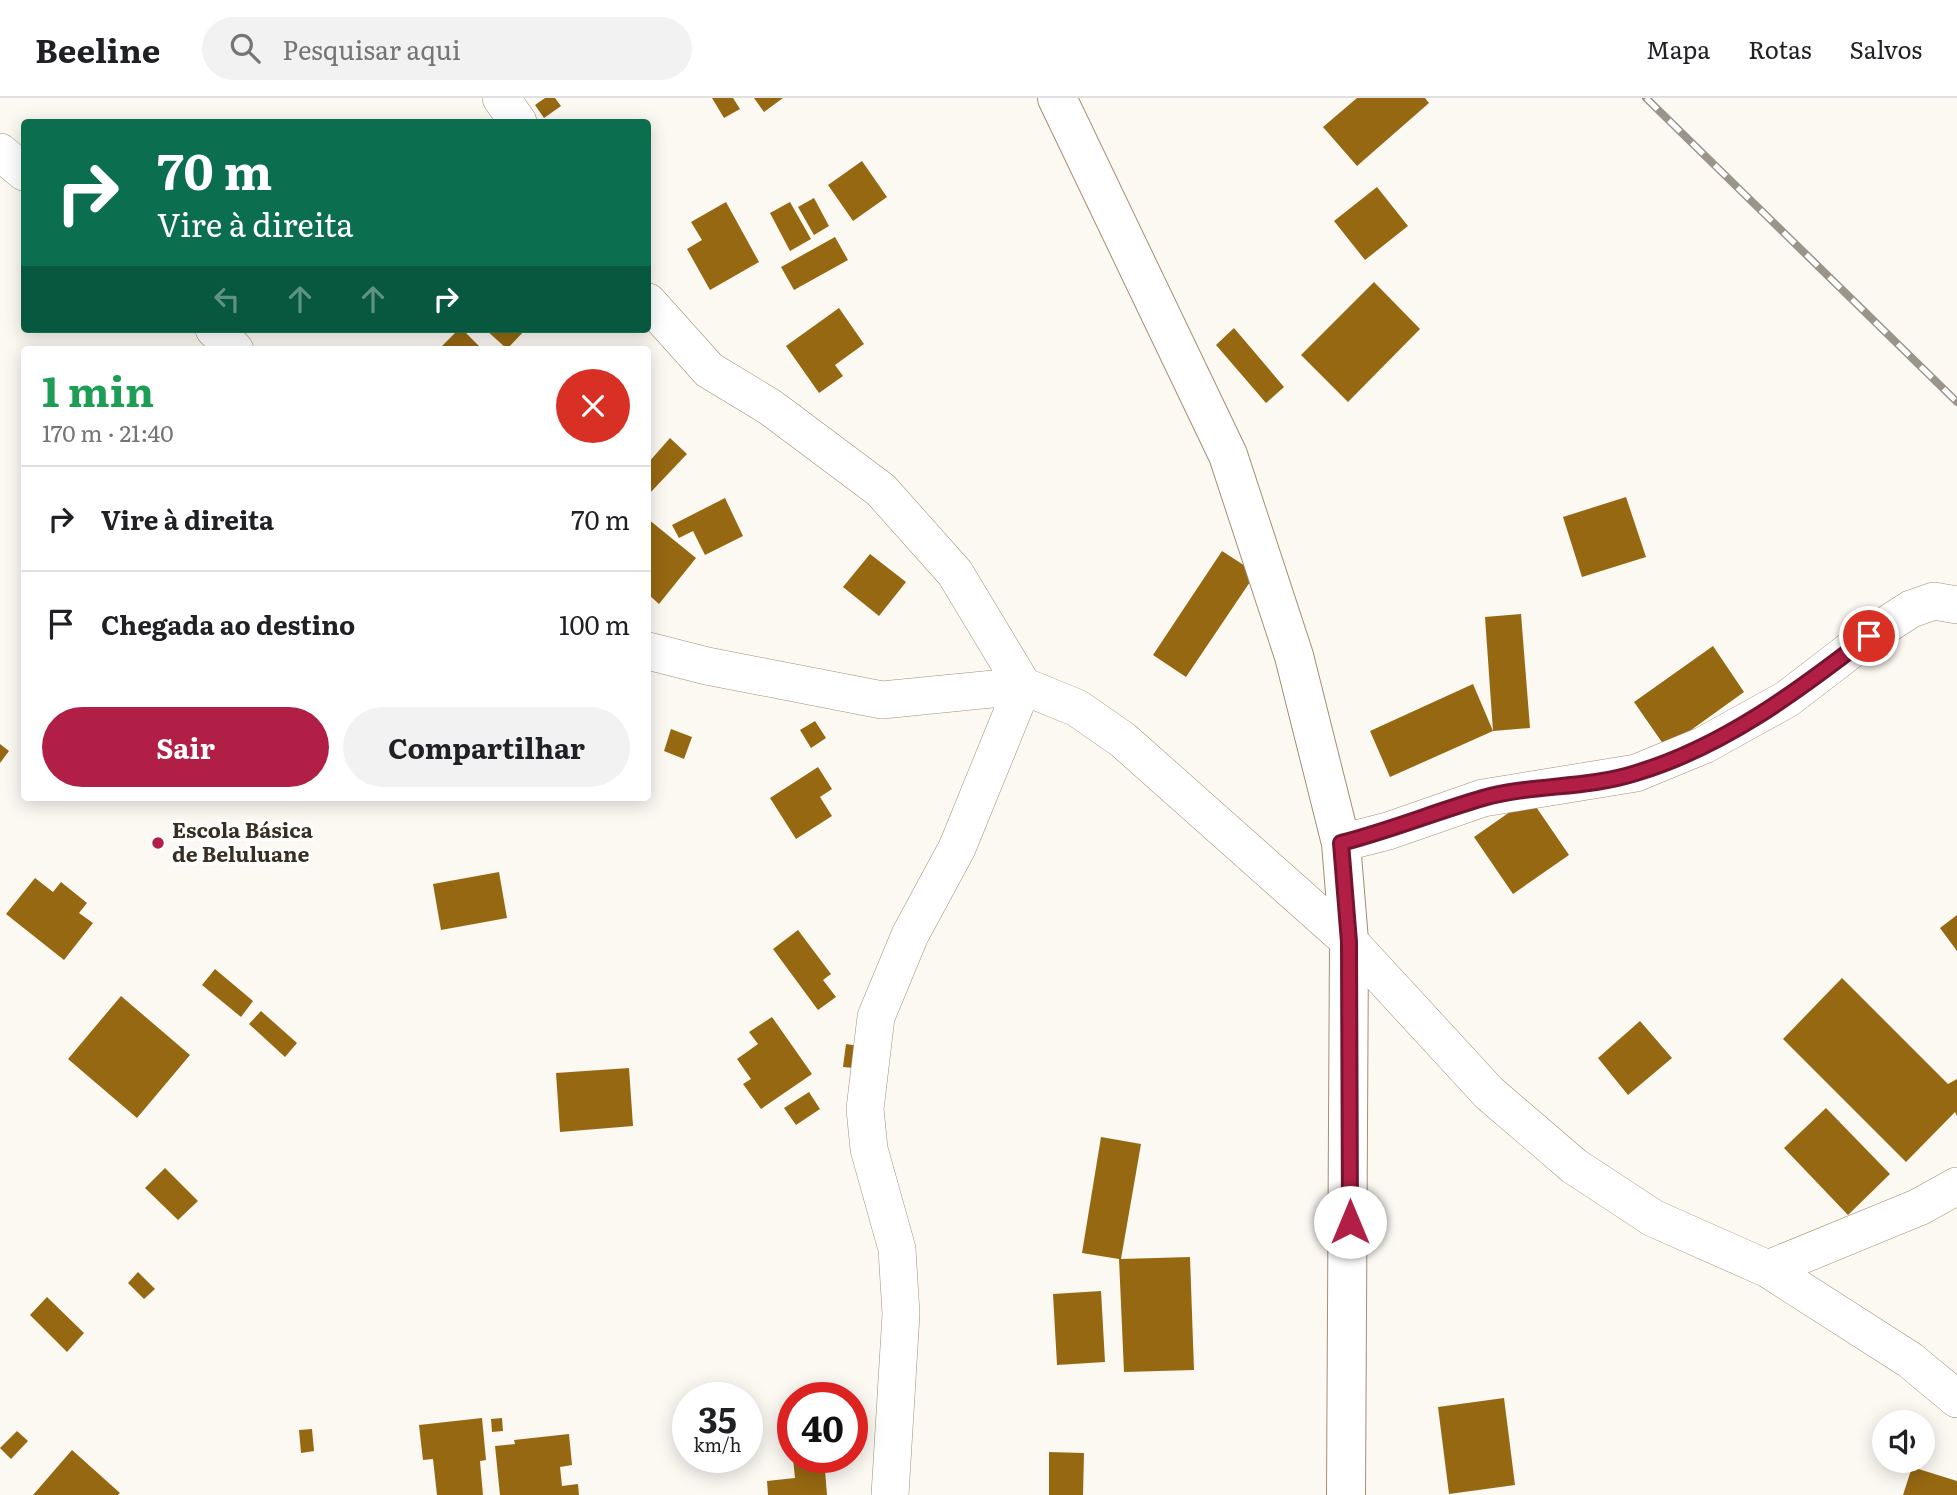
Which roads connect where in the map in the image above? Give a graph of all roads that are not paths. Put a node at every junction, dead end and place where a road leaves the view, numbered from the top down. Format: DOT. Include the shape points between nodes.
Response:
graph roads {
  1 [pos="501,98"];
  2 [pos="1057,98"];
  3 [pos="516,119"];
  4 [pos="0,152"];
  5 [pos="21,170"];
  6 [pos="651,305"];
  7 [pos="218,333"];
  8 [pos="231,346"];
  9 [pos="1957,605"];
  10 [pos="651,652"];
  11 [pos="1023,687"];
  12 [pos="1341,843"];
  13 [pos="1349,942"];
  14 [pos="1957,1186"];
  15 [pos="1768,1269"];
  16 [pos="1957,1399"];
  17 [pos="890,1495"];
  18 [pos="1346,1495"];
  1 -- 3 [label="street"];
  2 -- 12 [label="street" via="1228,454 1294,656"];
  4 -- 5 [label="street"];
  6 -- 11 [label="street" via="709,370 770,407 881,490 955,573"];
  7 -- 8 [label="street"];
  9 -- 12 [label="street" via="1934,601 1911,610 1787,699 1704,745 1636,773 1483,798"];
  10 -- 11 [label="street" via="882,699"];
  11 -- 13 [label="street" via="1077,708 1122,740"];
  11 -- 17 [label="street" via="957,848 910,935 876,1017 864,1109 869,1149 897,1249 901,1314"];
  12 -- 13 [label="street"];
  13 -- 15 [label="street" via="1489,1093 1574,1166 1653,1218"];
  13 -- 18 [label="street"];
  14 -- 15 [label="street" via="1919,1207"];
  15 -- 16 [label="street" via="1910,1360"];
}
